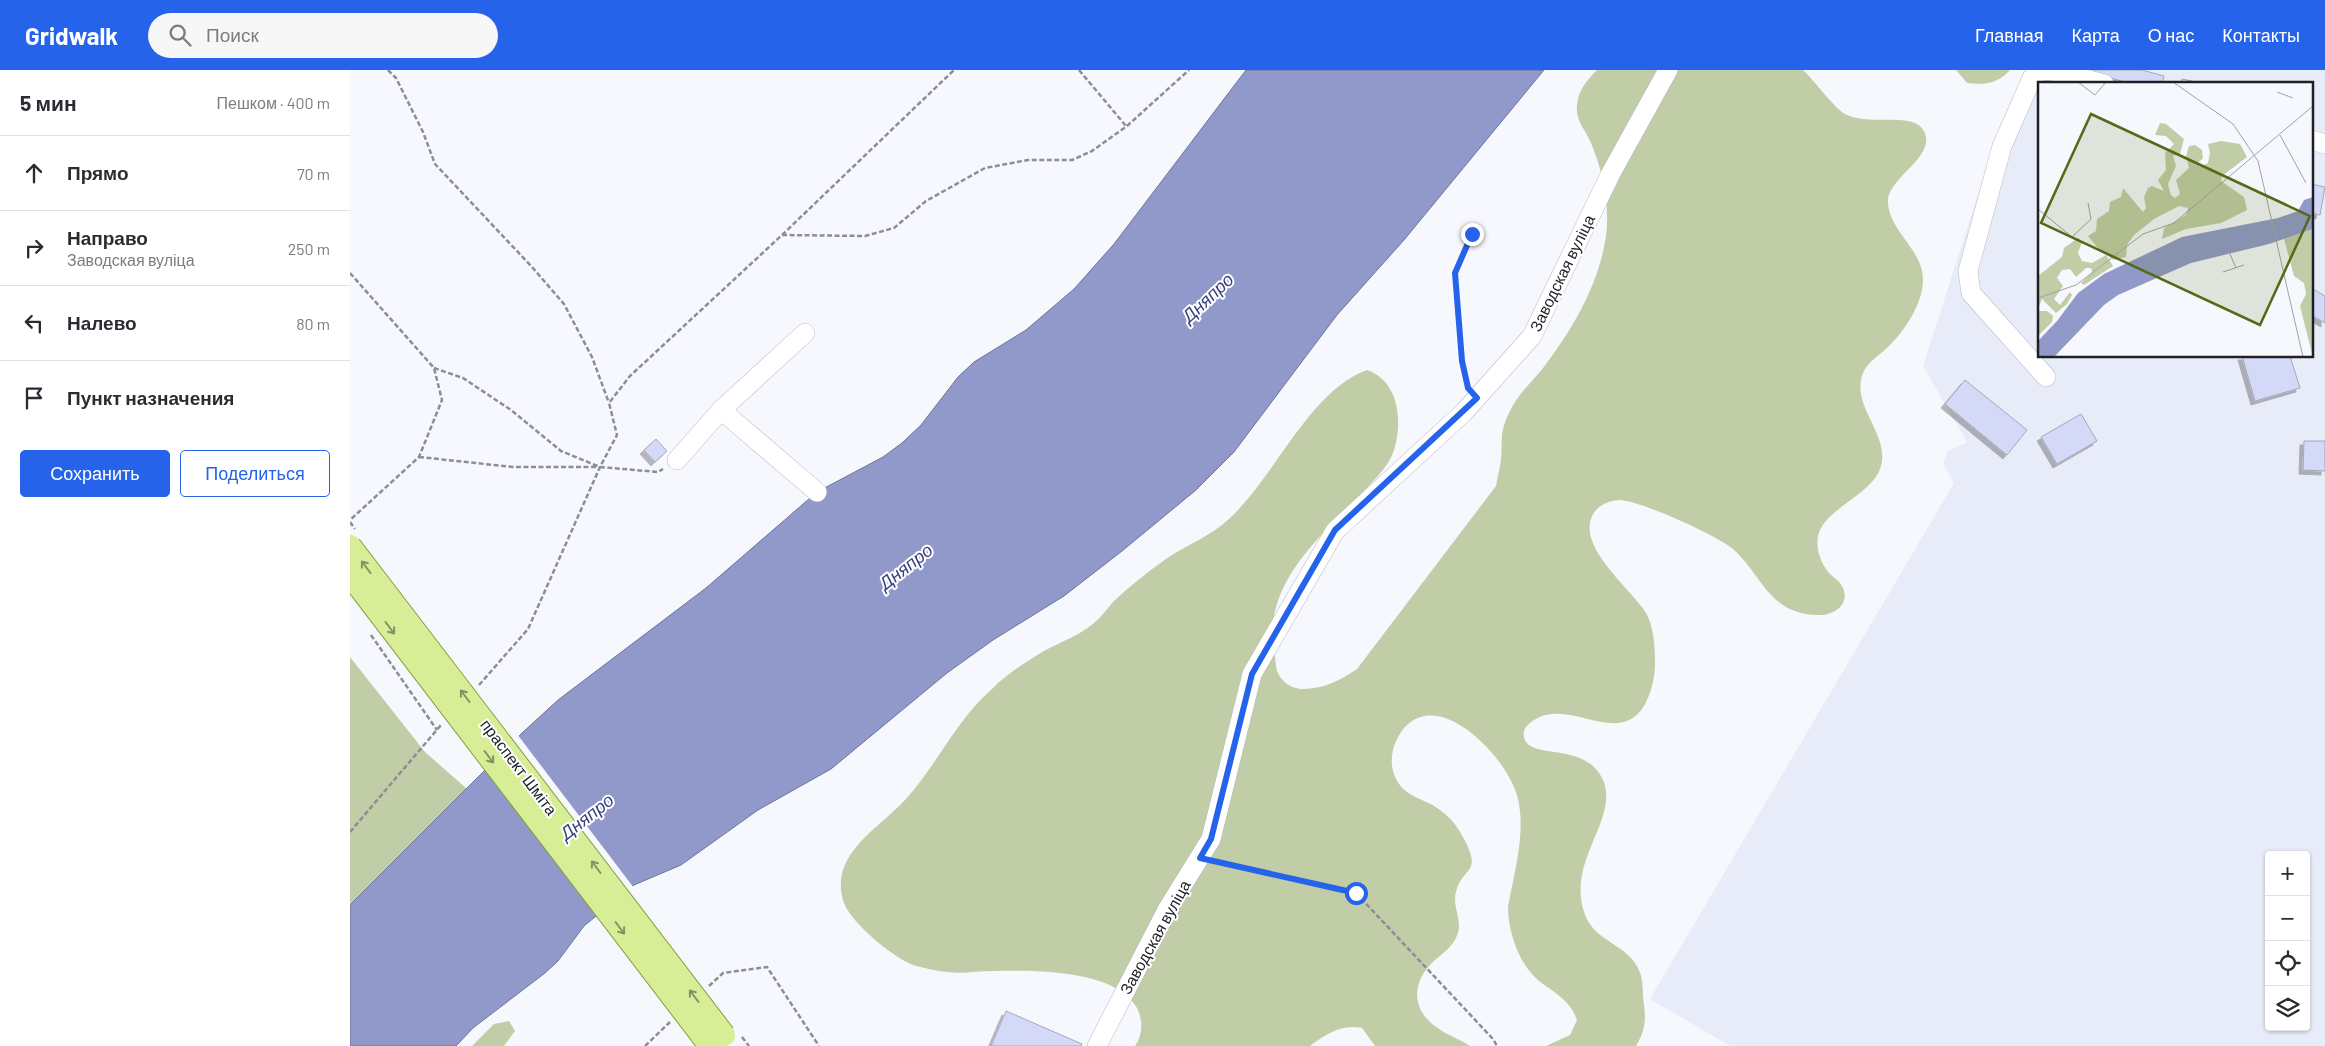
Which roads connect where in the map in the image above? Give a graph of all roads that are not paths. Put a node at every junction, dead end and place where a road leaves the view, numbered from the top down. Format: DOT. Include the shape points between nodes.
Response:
graph roads {
  1 [pos="1668,70"];
  2 [pos="2042,70"];
  3 [pos="2096,82"];
  4 [pos="2312,140"];
  5 [pos="2325,144"];
  6 [pos="805,333"];
  7 [pos="2046,377"];
  8 [pos="721,410"];
  9 [pos="677,460"];
  10 [pos="817,492"];
  11 [pos="350,546"];
  12 [pos="350,575"];
  13 [pos="717,1040"];
  14 [pos="1097,1046"];
  1 -- 14 [label="street, Заводская вуліца" via="1611,173 1532,336 1477,398 1335,530 1252,674 1211,839 1167,910"];
  2 -- 3 [label="street"];
  2 -- 7 [label="street" via="2032,78 2002,146 1968,272 1971,293"];
  4 -- 5 [label="street"];
  6 -- 8 [label="street"];
  8 -- 9 [label="street"];
  8 -- 10 [label="street"];
  13 -- 11 [label="main road, праспект Шміта, one-way, bridge"];
  12 -- 13 [label="main road, праспект Шміта, one-way, bridge"];
}
